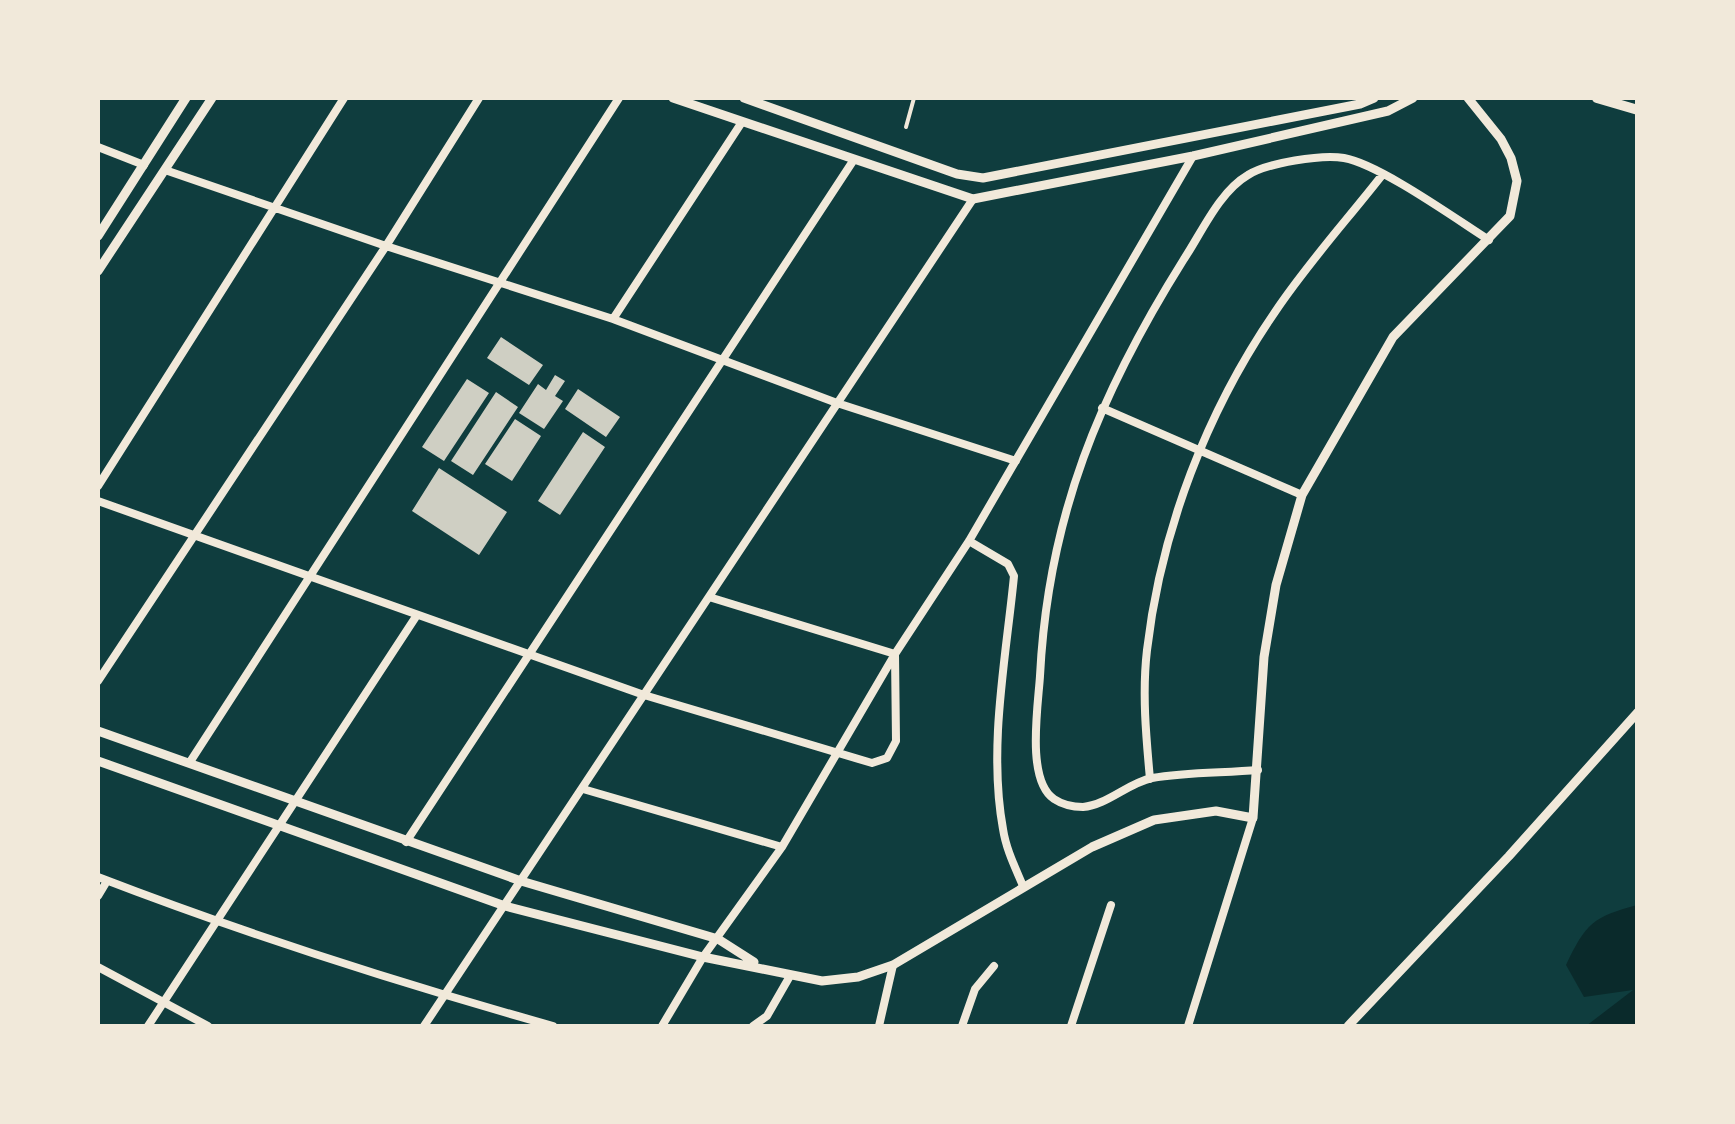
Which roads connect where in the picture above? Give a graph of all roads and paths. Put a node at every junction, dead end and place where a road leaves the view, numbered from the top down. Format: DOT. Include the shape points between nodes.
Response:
graph roads {
  1 [pos="186,98"];
  2 [pos="212,98"];
  3 [pos="344,98"];
  4 [pos="479,98"];
  5 [pos="619,98"];
  6 [pos="673,98"];
  7 [pos="744,98"];
  8 [pos="914,98"];
  9 [pos="1374,98"];
  10 [pos="1413,98"];
  11 [pos="1468,98"];
  12 [pos="1597,98"];
  13 [pos="1638,110"];
  14 [pos="742,122"];
  15 [pos="906,128"];
  16 [pos="98,146"];
  17 [pos="1193,156"];
  18 [pos="853,161"];
  19 [pos="144,166"];
  20 [pos="165,170"];
  21 [pos="1382,174"];
  22 [pos="983,178"];
  23 [pos="973,200"];
  24 [pos="272,207"];
  25 [pos="98,236"];
  26 [pos="1490,240"];
  27 [pos="386,246"];
  28 [pos="98,272"];
  29 [pos="499,282"];
  30 [pos="613,319"];
  31 [pos="724,358"];
  32 [pos="838,403"];
  33 [pos="1102,408"];
  34 [pos="1200,449"];
  35 [pos="1016,461"];
  36 [pos="98,486"];
  37 [pos="1302,495"];
  38 [pos="98,501"];
  39 [pos="194,537"];
  40 [pos="969,541"];
  41 [pos="307,577"];
  42 [pos="709,597"];
  43 [pos="417,615"];
  44 [pos="895,654"];
  45 [pos="530,655"];
  46 [pos="98,681"];
  47 [pos="644,695"];
  48 [pos="1638,712"];
  49 [pos="98,731"];
  50 [pos="838,753"];
  51 [pos="98,761"];
  52 [pos="190,762"];
  53 [pos="1258,770"];
  54 [pos="1150,779"];
  55 [pos="583,788"];
  56 [pos="296,802"];
  57 [pos="1253,818"];
  58 [pos="280,826"];
  59 [pos="406,842"];
  60 [pos="782,847"];
  61 [pos="102,879"];
  62 [pos="521,881"];
  63 [pos="1024,886"];
  64 [pos="98,896"];
  65 [pos="505,906"];
  66 [pos="1111,906"];
  67 [pos="217,921"];
  68 [pos="718,939"];
  69 [pos="703,957"];
  70 [pos="893,965"];
  71 [pos="994,966"];
  72 [pos="98,967"];
  73 [pos="760,967"];
  74 [pos="790,976"];
  75 [pos="445,996"];
  76 [pos="163,1002"];
  77 [pos="148,1026"];
  78 [pos="208,1026"];
  79 [pos="424,1026"];
  80 [pos="552,1026"];
  81 [pos="662,1026"];
  82 [pos="753,1026"];
  83 [pos="879,1026"];
  84 [pos="962,1026"];
  85 [pos="1071,1026"];
  86 [pos="1188,1026"];
  87 [pos="1348,1026"];
  1 -- 19 [label="street"];
  2 -- 20 [label="street"];
  3 -- 24 [label="street"];
  4 -- 27 [label="street"];
  5 -- 29 [label="street"];
  6 -- 14 [label="street"];
  7 -- 22 [label="street"];
  8 -- 15 [label="lane"];
  9 -- 22 [label="street"];
  10 -- 17 [label="street" via="1388,111"];
  11 -- 26 [label="street" via="1502,139 1517,181 1510,216"];
  12 -- 13 [label="main road"];
  14 -- 18 [label="street"];
  14 -- 30 [label="street"];
  16 -- 19 [label="street"];
  17 -- 23 [label="street"];
  17 -- 35 [label="street"];
  18 -- 23 [label="street"];
  18 -- 31 [label="street"];
  19 -- 25 [label="street"];
  20 -- 24 [label="street"];
  20 -- 28 [label="street"];
  21 -- 26 [label="street"];
  21 -- 33 [label="street" via="1346,158 1328,158 1266,167 1238,182 1148,316"];
  21 -- 34 [label="street" via="1277,308"];
  22 -- 23 [label="street"];
  23 -- 32 [label="street"];
  24 -- 27 [label="street"];
  24 -- 36 [label="street"];
  26 -- 37 [label="street" via="1393,337"];
  27 -- 29 [label="street"];
  27 -- 39 [label="street"];
  29 -- 30 [label="street"];
  29 -- 41 [label="street"];
  30 -- 31 [label="street"];
  31 -- 32 [label="street"];
  31 -- 45 [label="street"];
  32 -- 35 [label="street"];
  32 -- 42 [label="street"];
  33 -- 34 [label="street"];
  33 -- 54 [label="street" via="1083,451 1049,580 1038,778 1052,798 1087,807"];
  34 -- 37 [label="street"];
  34 -- 54 [label="street" via="1168,541 1146,651"];
  35 -- 40 [label="street"];
  37 -- 53 [label="street" via="1264,657"];
  38 -- 39 [label="street"];
  39 -- 41 [label="street"];
  39 -- 46 [label="street"];
  40 -- 44 [label="street"];
  40 -- 63 [label="street" via="1008,564 1014,576 998,742 1007,847"];
  41 -- 43 [label="street"];
  41 -- 52 [label="street"];
  42 -- 44 [label="street"];
  42 -- 47 [label="street"];
  43 -- 45 [label="street"];
  43 -- 56 [label="street"];
  44 -- 50 [label="street"];
  44 -- 50 [label="street" via="894,750 879,762"];
  45 -- 47 [label="street"];
  45 -- 59 [label="street"];
  47 -- 50 [label="street"];
  47 -- 55 [label="street"];
  48 -- 87 [label="street"];
  49 -- 52 [label="street"];
  50 -- 60 [label="street"];
  51 -- 58 [label="street"];
  52 -- 56 [label="street"];
  53 -- 54 [label="street"];
  53 -- 57 [label="street"];
  55 -- 60 [label="street"];
  55 -- 62 [label="street"];
  56 -- 58 [label="street"];
  56 -- 59 [label="street"];
  57 -- 63 [label="street" via="1216,811 1154,820"];
  57 -- 86 [label="street"];
  58 -- 65 [label="street"];
  58 -- 67 [label="street"];
  59 -- 62 [label="street"];
  60 -- 68 [label="street"];
  61 -- 64 [label="street"];
  61 -- 67 [label="street"];
  62 -- 65 [label="street"];
  62 -- 68 [label="street"];
  63 -- 70 [label="street"];
  65 -- 69 [label="street"];
  65 -- 75 [label="street"];
  66 -- 85 [label="street"];
  67 -- 75 [label="street"];
  67 -- 76 [label="street"];
  68 -- 69 [label="street"];
  68 -- 73 [label="street"];
  69 -- 73 [label="street"];
  69 -- 81 [label="street"];
  70 -- 74 [label="street" via="838,980"];
  70 -- 83 [label="street"];
  71 -- 84 [label="street" via="974,989"];
  72 -- 76 [label="street"];
  73 -- 74 [label="street"];
  74 -- 82 [label="street"];
  75 -- 79 [label="street"];
  75 -- 80 [label="street"];
  76 -- 77 [label="street"];
  76 -- 78 [label="street"];
}
